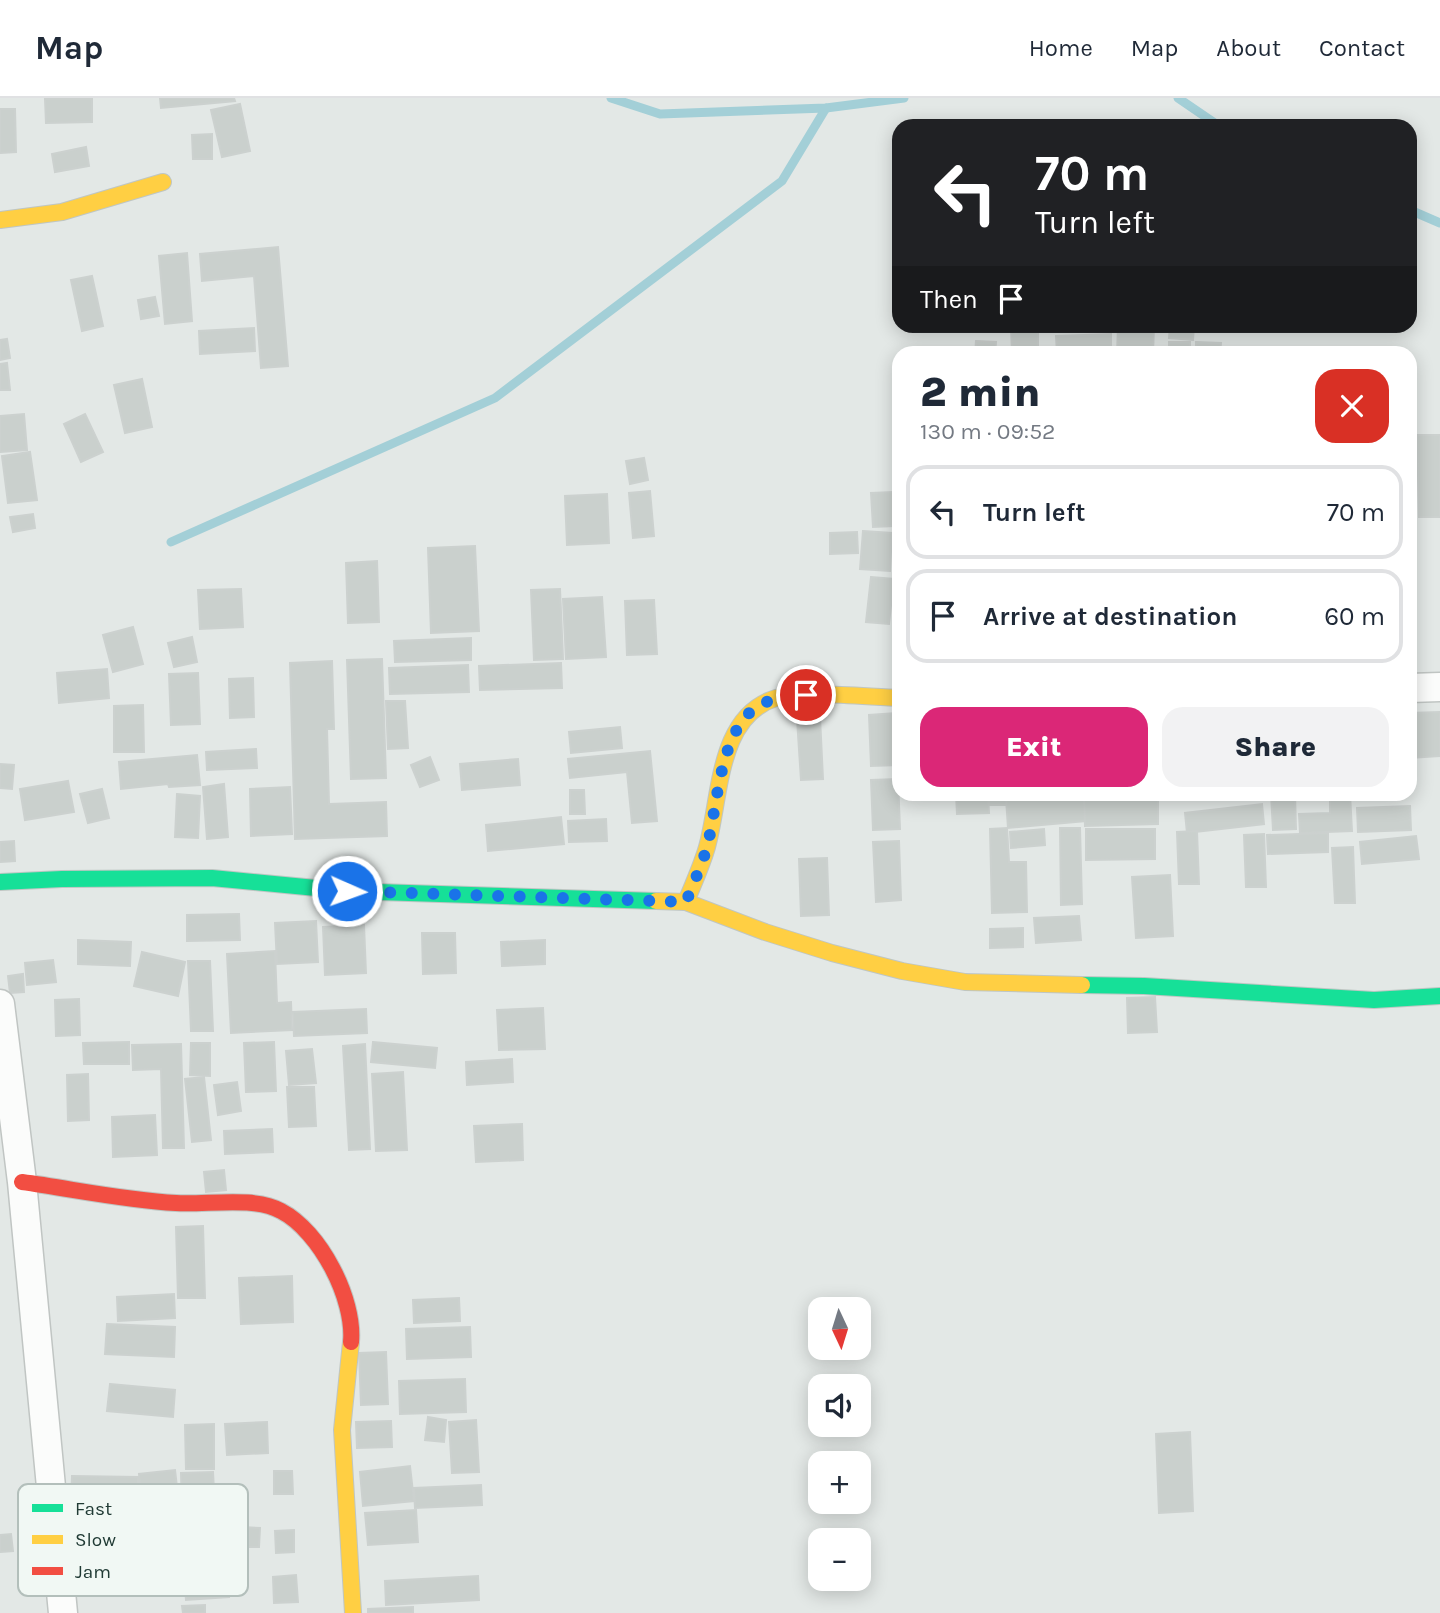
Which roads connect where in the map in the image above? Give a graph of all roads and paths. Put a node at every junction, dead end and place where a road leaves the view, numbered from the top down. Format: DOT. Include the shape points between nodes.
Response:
graph roads {
  1 [pos="163,182"];
  2 [pos="0,220"];
  3 [pos="1440,687"];
  4 [pos="1417,688"];
  5 [pos="892,698"];
  6 [pos="0,882"];
  7 [pos="686,902"];
  8 [pos="1440,996"];
  9 [pos="0,1004"];
  10 [pos="22,1182"];
  11 [pos="51,1484"];
  12 [pos="353,1613"];
  1 -- 2 [label="street" via="120,197"];
  3 -- 4 [label="street"];
  5 -- 7 [label="street" via="777,698 744,719 730,740 707,848"];
  6 -- 7 [label="street" via="212,878 347,891"];
  7 -- 8 [label="street" via="832,953 965,982 1144,986 1374,1000"];
  9 -- 10 [label="street"];
  10 -- 11 [label="street"];
  10 -- 12 [label="street" via="175,1203 259,1204 298,1222 318,1247 338,1278 352,1331 342,1430"];
}
